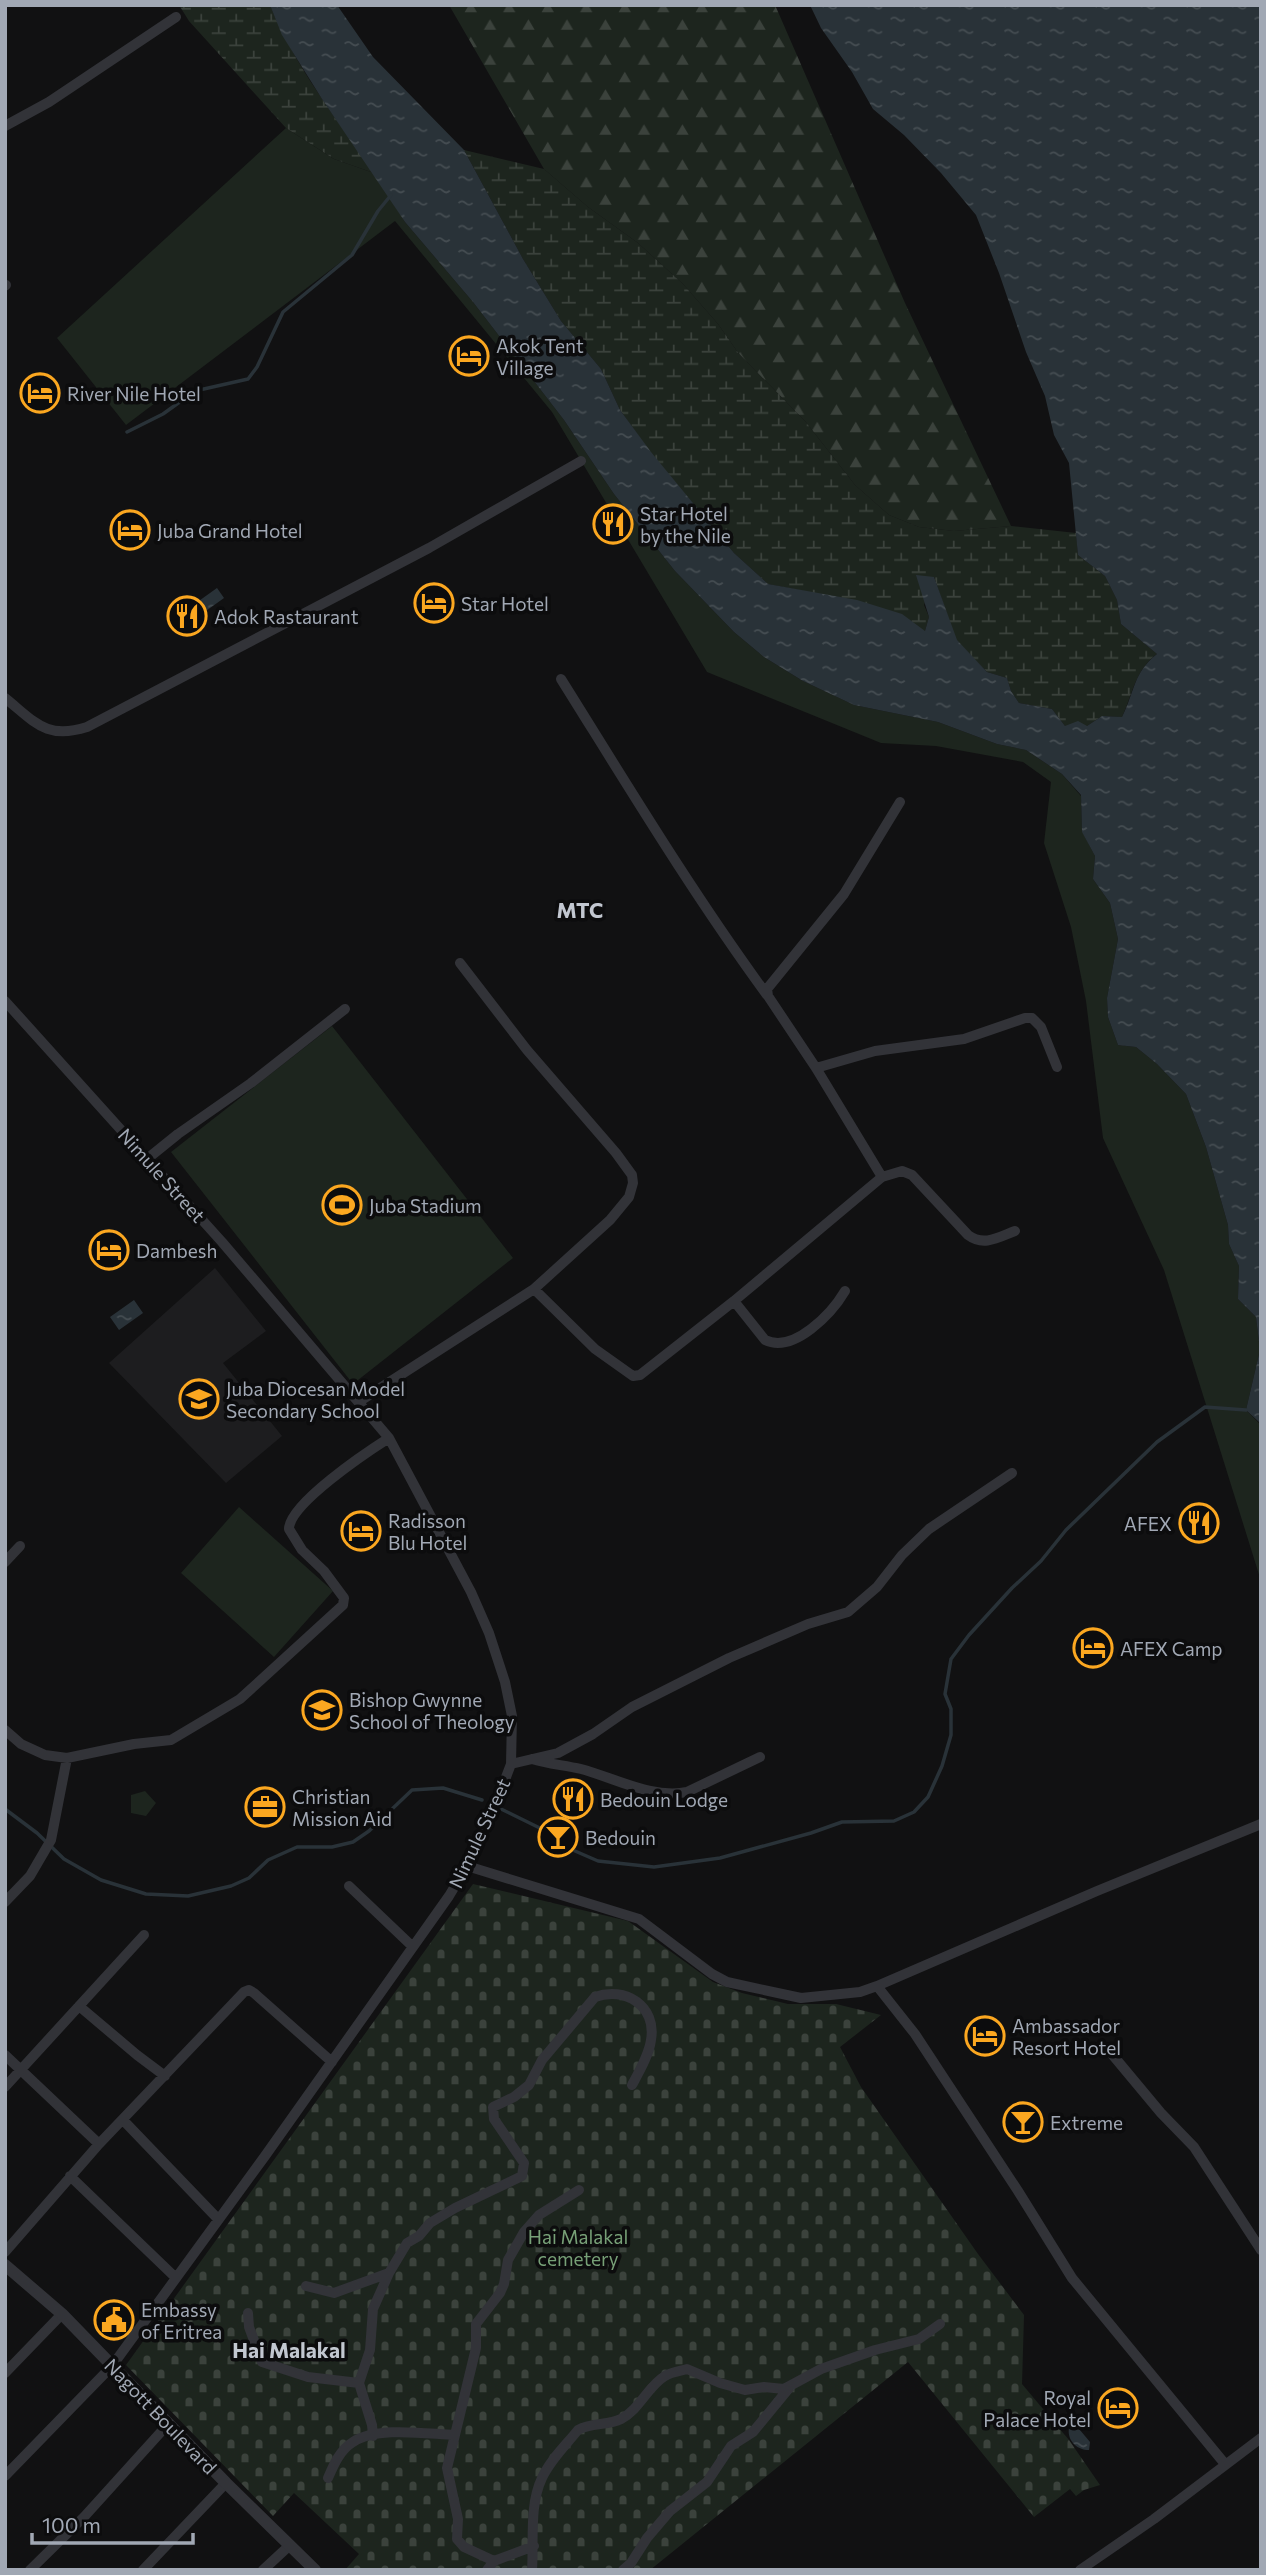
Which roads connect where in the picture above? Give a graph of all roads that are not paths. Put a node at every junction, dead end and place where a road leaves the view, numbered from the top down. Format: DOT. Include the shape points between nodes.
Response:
graph roads {
  1 [pos="176,17"];
  2 [pos="5,126"];
  3 [pos="581,461"];
  4 [pos="561,679"];
  5 [pos="5,698"];
  6 [pos="900,802"];
  7 [pos="460,963"];
  8 [pos="768,996"];
  9 [pos="5,1001"];
  10 [pos="345,1009"];
  11 [pos="1057,1067"];
  12 [pos="816,1068"];
  13 [pos="147,1159"];
  14 [pos="882,1177"];
  15 [pos="1015,1231"];
  16 [pos="534,1289"];
  17 [pos="845,1291"];
  18 [pos="734,1301"];
  19 [pos="360,1401"];
  20 [pos="389,1437"];
  21 [pos="1012,1473"];
  22 [pos="20,1546"];
  23 [pos="5,1562"];
  24 [pos="5,1730"];
  25 [pos="760,1757"];
  26 [pos="67,1758"];
  27 [pos="532,1759"];
  28 [pos="511,1764"];
  29 [pos="1261,1824"];
  30 [pos="467,1866"];
  31 [pos="349,1886"];
  32 [pos="5,1902"];
  33 [pos="144,1935"];
  34 [pos="414,1947"];
  35 [pos="877,1986"];
  36 [pos="79,2006"];
  37 [pos="1111,2053"];
  38 [pos="5,2055"];
  39 [pos="332,2062"];
  40 [pos="21,2071"];
  41 [pos="165,2076"];
  42 [pos="632,2085"];
  43 [pos="5,2087"];
  44 [pos="122,2120"];
  45 [pos="99,2144"];
  46 [pos="70,2176"];
  47 [pos="579,2190"];
  48 [pos="218,2219"];
  49 [pos="1261,2250"];
  50 [pos="5,2252"];
  51 [pos="5,2265"];
  52 [pos="389,2273"];
  53 [pos="176,2278"];
  54 [pos="306,2286"];
  55 [pos="247,2313"];
  56 [pos="62,2314"];
  57 [pos="940,2324"];
  58 [pos="112,2366"];
  59 [pos="5,2373"];
  60 [pos="359,2384"];
  61 [pos="791,2387"];
  62 [pos="169,2423"];
  63 [pos="455,2435"];
  64 [pos="373,2436"];
  65 [pos="1261,2438"];
  66 [pos="1226,2464"];
  67 [pos="5,2476"];
  68 [pos="328,2477"];
  69 [pos="226,2483"];
  70 [pos="290,2545"];
  71 [pos="534,2546"];
  72 [pos="1094,2560"];
  73 [pos="494,2561"];
  74 [pos="30,2570"];
  75 [pos="143,2570"];
  76 [pos="263,2570"];
  77 [pos="315,2570"];
  78 [pos="486,2570"];
  79 [pos="532,2570"];
  80 [pos="623,2570"];
  81 [pos="1080,2570"];
  82 [pos="1101,2570"];
  1 -- 2 [label="street"];
  3 -- 5 [label="street" via="429,548 86,727 51,731"];
  4 -- 8 [label="street"];
  6 -- 8 [label="street" via="844,894 767,989"];
  7 -- 16 [label="street" via="632,1175 629,1197 610,1220"];
  8 -- 12 [label="street"];
  9 -- 13 [label="street, Nimule Street"];
  10 -- 13 [label="street"];
  11 -- 12 [label="street" via="1041,1027 1025,1018 964,1039 875,1051"];
  12 -- 14 [label="street"];
  13 -- 19 [label="street, Nimule Street"];
  14 -- 15 [label="street" via="902,1171 912,1175 979,1242"];
  14 -- 18 [label="street"];
  16 -- 18 [label="street" via="595,1349 633,1376"];
  16 -- 19 [label="street"];
  17 -- 18 [label="street" via="819,1323 782,1343 765,1340"];
  19 -- 20 [label="street, Nimule Street"];
  20 -- 26 [label="street" via="316,1492 289,1523 302,1550 344,1598 343,1605 240,1699 213,1717 171,1740"];
  20 -- 28 [label="street, Nimule Street" via="489,1633 512,1716"];
  21 -- 27 [label="street" via="929,1529 848,1612 729,1658 632,1707 558,1753"];
  22 -- 23 [label="street"];
  24 -- 26 [label="street" via="45,1755"];
  25 -- 27 [label="street" via="676,1794"];
  26 -- 32 [label="street" via="51,1840 30,1875"];
  27 -- 28 [label="street"];
  28 -- 30 [label="street, Nimule Street"];
  29 -- 35 [label="street"];
  30 -- 34 [label="street, Nimule Street"];
  30 -- 35 [label="street" via="639,1919 727,1982 801,1998 860,1993"];
  31 -- 34 [label="street"];
  33 -- 36 [label="street"];
  34 -- 39 [label="street, Nimule Street"];
  35 -- 66 [label="street" via="915,2034 1072,2278"];
  36 -- 40 [label="street"];
  36 -- 41 [label="street"];
  37 -- 49 [label="street" via="1194,2147"];
  38 -- 40 [label="street"];
  39 -- 41 [label="street" via="248,1990"];
  39 -- 48 [label="street, Nimule Street"];
  40 -- 43 [label="street"];
  40 -- 45 [label="street"];
  41 -- 44 [label="street"];
  42 -- 52 [label="street" via="651,2043 651,2026 645,2009 633,1998 606,1993 595,1997 548,2051 529,2085 493,2107 494,2119 524,2163 522,2176 430,2223 407,2243"];
  44 -- 45 [label="street"];
  44 -- 48 [label="street"];
  45 -- 46 [label="street"];
  46 -- 50 [label="street"];
  46 -- 53 [label="street"];
  47 -- 63 [label="street" via="539,2215 513,2250 504,2284 476,2324 476,2348"];
  48 -- 53 [label="street, Nimule Street"];
  51 -- 56 [label="street, Nagott Boulevard"];
  52 -- 54 [label="street" via="334,2293"];
  52 -- 60 [label="street" via="373,2309 370,2350"];
  53 -- 58 [label="street, Nimule Street"];
  55 -- 60 [label="street" via="262,2362"];
  56 -- 58 [label="street, Nagott Boulevard"];
  56 -- 59 [label="street"];
  57 -- 61 [label="street" via="919,2339 821,2369"];
  58 -- 62 [label="street, Nagott Boulevard"];
  58 -- 67 [label="street, Nimule Street"];
  60 -- 64 [label="street"];
  61 -- 71 [label="street" via="745,2390 687,2369 664,2377 625,2416 578,2430 537,2490"];
  61 -- 80 [label="street" via="753,2432 731,2446 707,2482 670,2511"];
  62 -- 69 [label="street, Nagott Boulevard"];
  62 -- 74 [label="street"];
  63 -- 64 [label="street" via="412,2432"];
  63 -- 73 [label="street" via="447,2468 456,2502 457,2539"];
  64 -- 68 [label="street" via="354,2441 338,2456"];
  65 -- 66 [label="street"];
  66 -- 72 [label="street"];
  69 -- 70 [label="street, Nagott Boulevard"];
  69 -- 75 [label="street"];
  70 -- 76 [label="street"];
  70 -- 77 [label="street, Nagott Boulevard"];
  71 -- 73 [label="street"];
  71 -- 79 [label="street"];
  72 -- 81 [label="street"];
  72 -- 82 [label="street"];
  73 -- 78 [label="street"];
}
